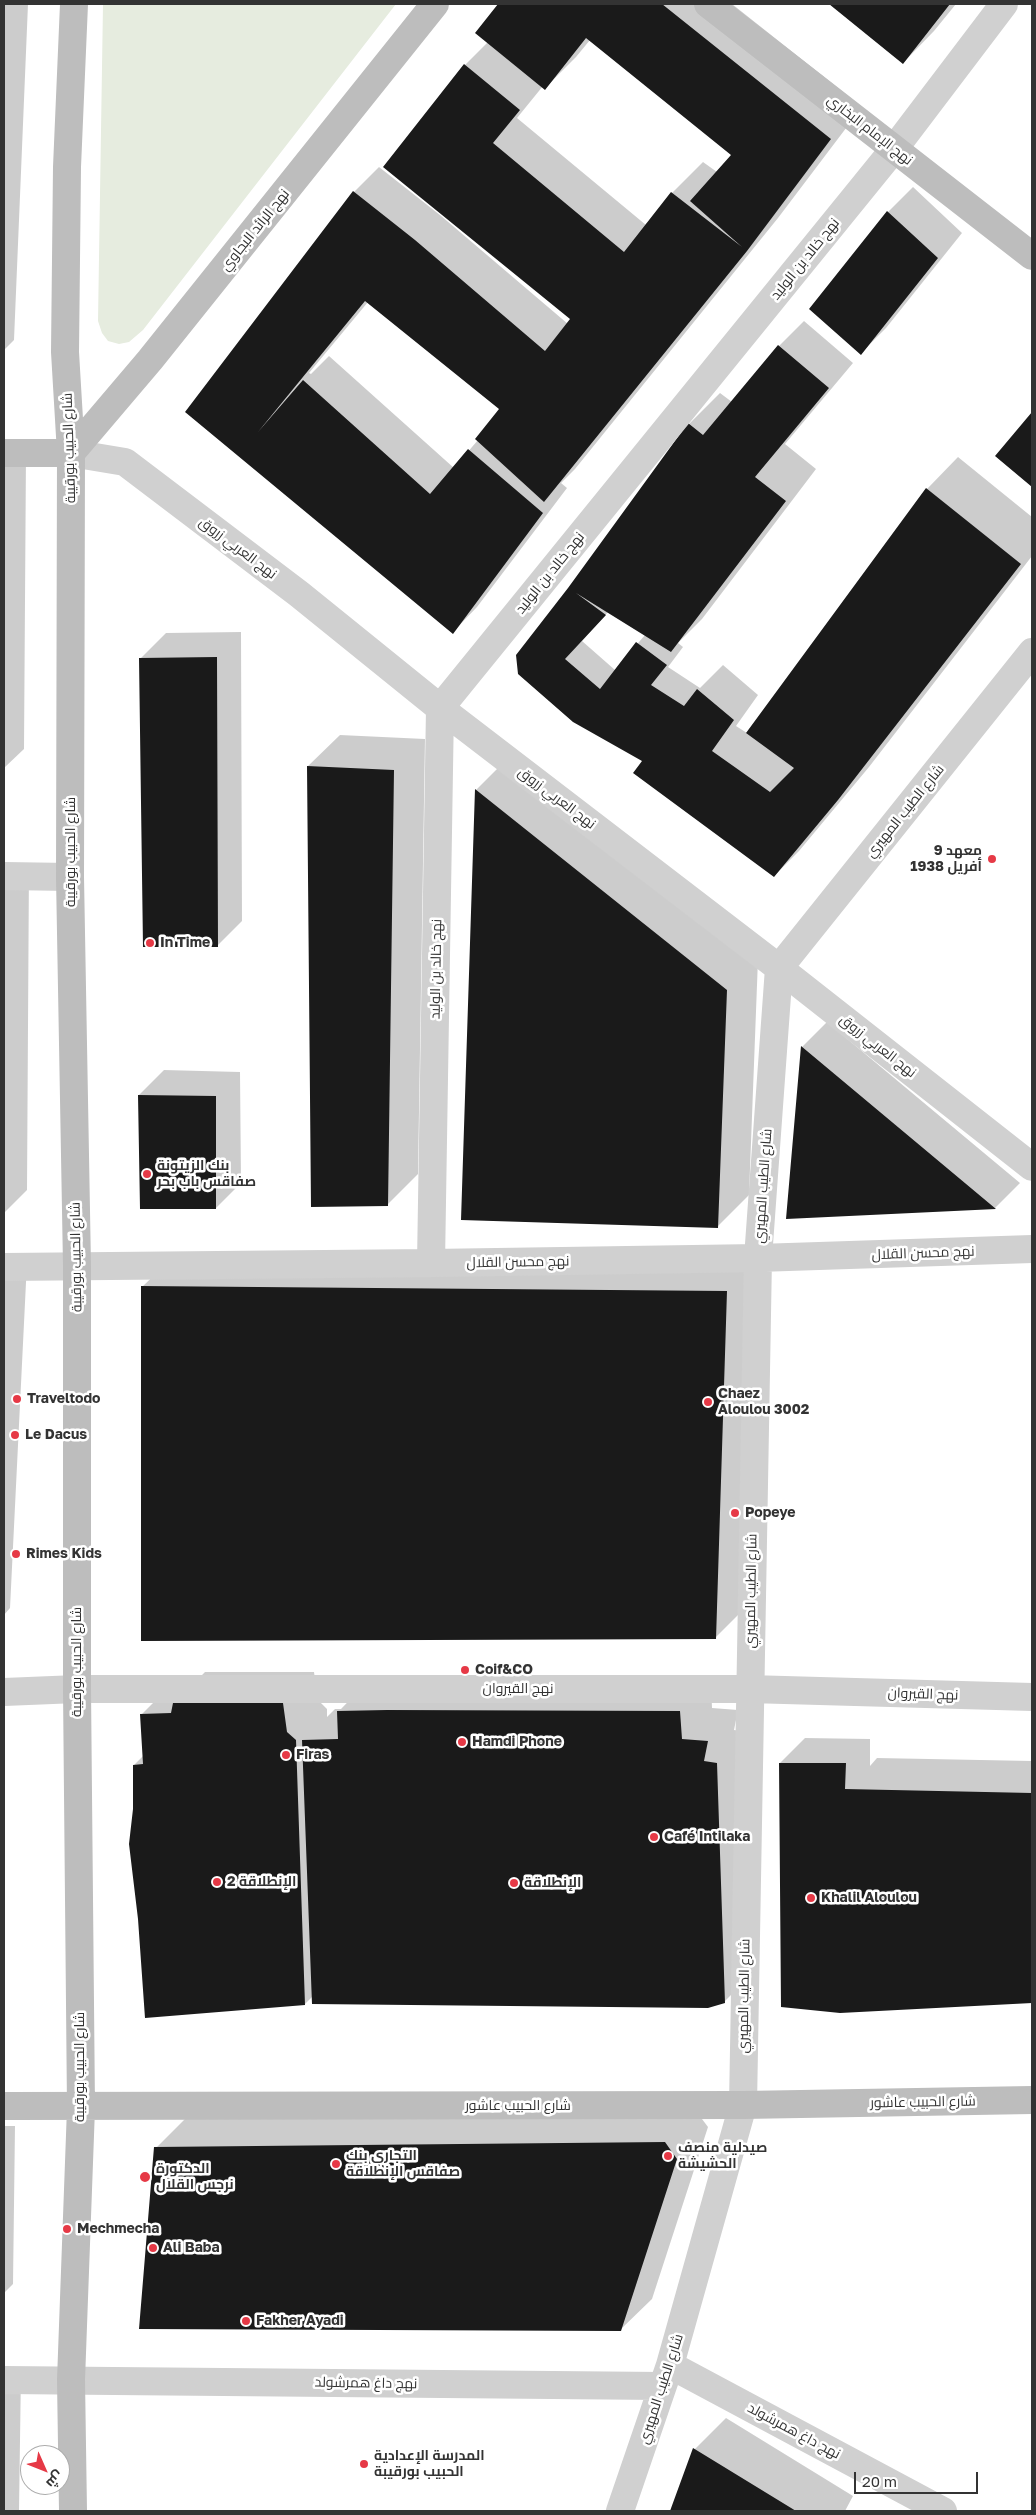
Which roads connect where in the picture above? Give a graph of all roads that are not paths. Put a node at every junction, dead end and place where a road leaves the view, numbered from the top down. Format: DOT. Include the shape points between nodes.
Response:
graph roads {
  1 [pos="74,4"];
  2 [pos="435,4"];
  3 [pos="708,4"];
  4 [pos="1004,4"];
  5 [pos="894,149"];
  6 [pos="1032,256"];
  7 [pos="4,453"];
  8 [pos="71,453"];
  9 [pos="1032,652"];
  10 [pos="440,708"];
  11 [pos="4,876"];
  12 [pos="70,877"];
  13 [pos="779,968"];
  14 [pos="1032,1168"];
  15 [pos="1032,1249"];
  16 [pos="758,1258"];
  17 [pos="431,1263"];
  18 [pos="77,1266"];
  19 [pos="4,1267"];
  20 [pos="77,1689"];
  21 [pos="749,1690"];
  22 [pos="4,1692"];
  23 [pos="1032,1697"];
  24 [pos="1032,2100"];
  25 [pos="743,2104"];
  26 [pos="4,2106"];
  27 [pos="81,2108"];
  28 [pos="666,2375"];
  29 [pos="4,2380"];
  30 [pos="71,2380"];
  31 [pos="73,2511"];
  32 [pos="620,2511"];
  33 [pos="943,2511"];
  1 -- 8 [label="street, شارع الحبيب بورقيبة" via="65,352"];
  2 -- 8 [label="street, نهج الرائد البجاوي" via="150,360"];
  3 -- 5 [label="street, نهج الإمام البخاري"];
  4 -- 5 [label="street, نهج خالد بن الوليد"];
  5 -- 6 [label="street, نهج الإمام البخاري"];
  5 -- 10 [label="street, نهج خالد بن الوليد"];
  7 -- 8 [label="street"];
  8 -- 10 [label="street, نهج العربي زروق" via="125,462 299,594"];
  8 -- 12 [label="street, شارع الحبيب بورقيبة"];
  9 -- 13 [label="street, شارع الطيب المهيري"];
  10 -- 13 [label="street, نهج العربي زروق"];
  10 -- 17 [label="street, نهج خالد بن الوليد"];
  11 -- 12 [label="street"];
  12 -- 18 [label="street, شارع الحبيب بورقيبة"];
  13 -- 14 [label="street, نهج العربي زروق"];
  13 -- 16 [label="street, شارع الطيب المهيري"];
  15 -- 16 [label="street, نهج محسن القلال"];
  16 -- 17 [label="street, نهج محسن القلال"];
  16 -- 21 [label="street, شارع الطيب المهيري"];
  17 -- 18 [label="street, نهج محسن القلال"];
  18 -- 19 [label="street, نهج محسن القلال"];
  18 -- 20 [label="street, شارع الحبيب بورقيبة"];
  20 -- 21 [label="street, نهج القيروان"];
  20 -- 22 [label="street, نهج القيروان"];
  20 -- 27 [label="street, شارع الحبيب بورقيبة"];
  21 -- 23 [label="street, نهج القيروان"];
  21 -- 25 [label="street, شارع الطيب المهيري"];
  24 -- 25 [label="street, شارع الحبيب عاشور"];
  25 -- 27 [label="street, شارع الحبيب عاشور"];
  25 -- 28 [label="street, شارع الطيب المهيري"];
  26 -- 27 [label="street, شارع الحبيب عاشور"];
  27 -- 30 [label="street, شارع الحبيب بورقيبة"];
  28 -- 30 [label="street, نهج داغ همرشولد"];
  28 -- 32 [label="street, شارع الطيب المهيري"];
  28 -- 33 [label="street, نهج داغ همرشولد"];
  29 -- 30 [label="street, نهج داغ همرشولد"];
  30 -- 31 [label="street, شارع الحبيب بورقيبة"];
}
